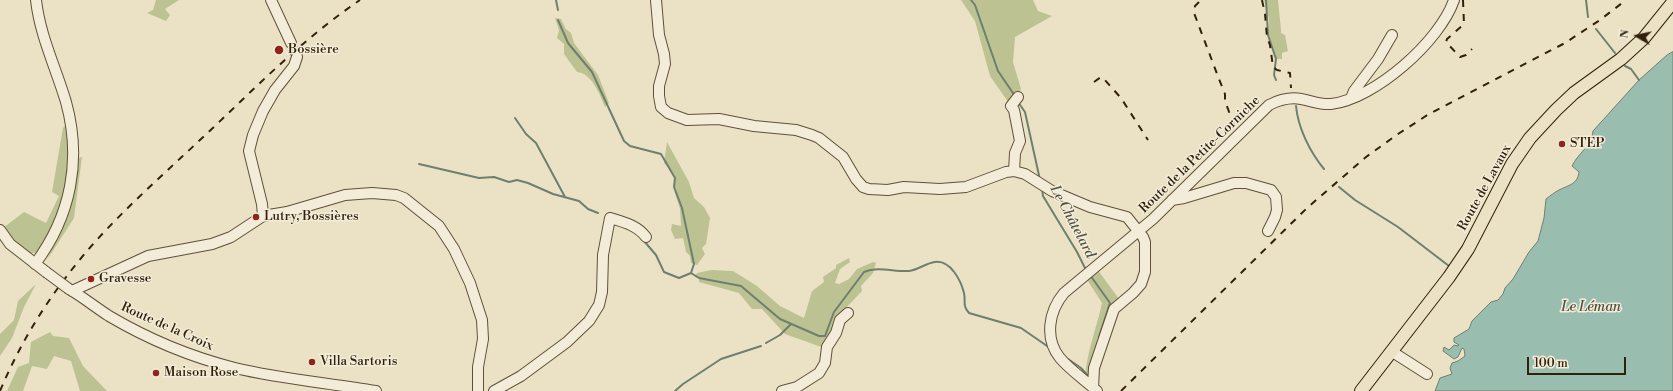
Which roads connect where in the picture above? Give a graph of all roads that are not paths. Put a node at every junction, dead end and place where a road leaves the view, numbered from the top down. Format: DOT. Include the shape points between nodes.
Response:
graph roads {
  1 [pos="36,0"];
  2 [pos="270,0"];
  3 [pos="656,0"];
  4 [pos="1454,0"];
  5 [pos="1673,2"];
  6 [pos="1392,35"];
  7 [pos="291,43"];
  8 [pos="297,57"];
  9 [pos="1351,98"];
  10 [pos="1014,101"];
  11 [pos="1014,171"];
  12 [pos="1172,200"];
  13 [pos="263,216"];
  14 [pos="0,230"];
  15 [pos="1138,231"];
  16 [pos="1268,231"];
  17 [pos="646,237"];
  18 [pos="35,264"];
  19 [pos="71,290"];
  20 [pos="848,313"];
  21 [pos="1391,351"];
  22 [pos="1427,374"];
  23 [pos="1095,389"];
  24 [pos="376,391"];
  25 [pos="478,391"];
  26 [pos="494,391"];
  27 [pos="782,391"];
  28 [pos="1361,391"];
  1 -- 18 [label="street" via="44,38 70,118 73,155 68,197 62,216 48,245"];
  2 -- 7 [label="street"];
  3 -- 11 [label="street" via="665,60 658,92 664,111 687,120 719,118 754,126 796,130 812,135 843,157 856,179 867,189 966,187"];
  4 -- 9 [label="street, Route de la Petite-Corniche" via="1433,36 1416,54 1378,85"];
  5 -- 21 [label="main road, Route de Lavaux" via="1644,38 1621,59 1574,94 1530,138 1512,164 1468,249"];
  6 -- 9 [label="street"];
  8 -- 13 [label="street" via="294,66 275,90 263,111 249,151"];
  9 -- 12 [label="street, Route de la Petite-Corniche" via="1327,104 1298,98 1284,99 1269,105"];
  10 -- 11 [label="street" via="1020,141 1015,153"];
  11 -- 15 [label="street" via="1090,207 1122,215"];
  12 -- 15 [label="street, Route de la Petite-Corniche"];
  12 -- 16 [label="street" via="1234,183 1246,183 1271,190 1276,198 1277,210"];
  13 -- 19 [label="street" via="231,237 212,244 148,256"];
  13 -- 25 [label="street" via="287,212 345,195 396,194 439,226 454,249 470,283 482,320 483,339 478,367"];
  14 -- 18 [label="street, Route de la Croix" via="10,244"];
  15 -- 23 [label="street" via="1143,236 1145,272 1141,284 1114,309 1094,368"];
  15 -- 23 [label="street, Route de la Petite-Corniche" via="1064,293 1057,302 1051,318 1052,342 1060,358"];
  17 -- 26 [label="street" via="633,226 610,218 603,255 602,292 596,310 557,350 521,376"];
  18 -- 19 [label="street, Route de la Croix, bridge"];
  19 -- 24 [label="street, Route de la Croix" via="127,326 203,358 266,375"];
  20 -- 27 [label="street" via="840,320 836,333 827,347 825,363 819,373 797,387"];
  21 -- 22 [label="street"];
  21 -- 28 [label="main road, Route de Lavaux"];
}
